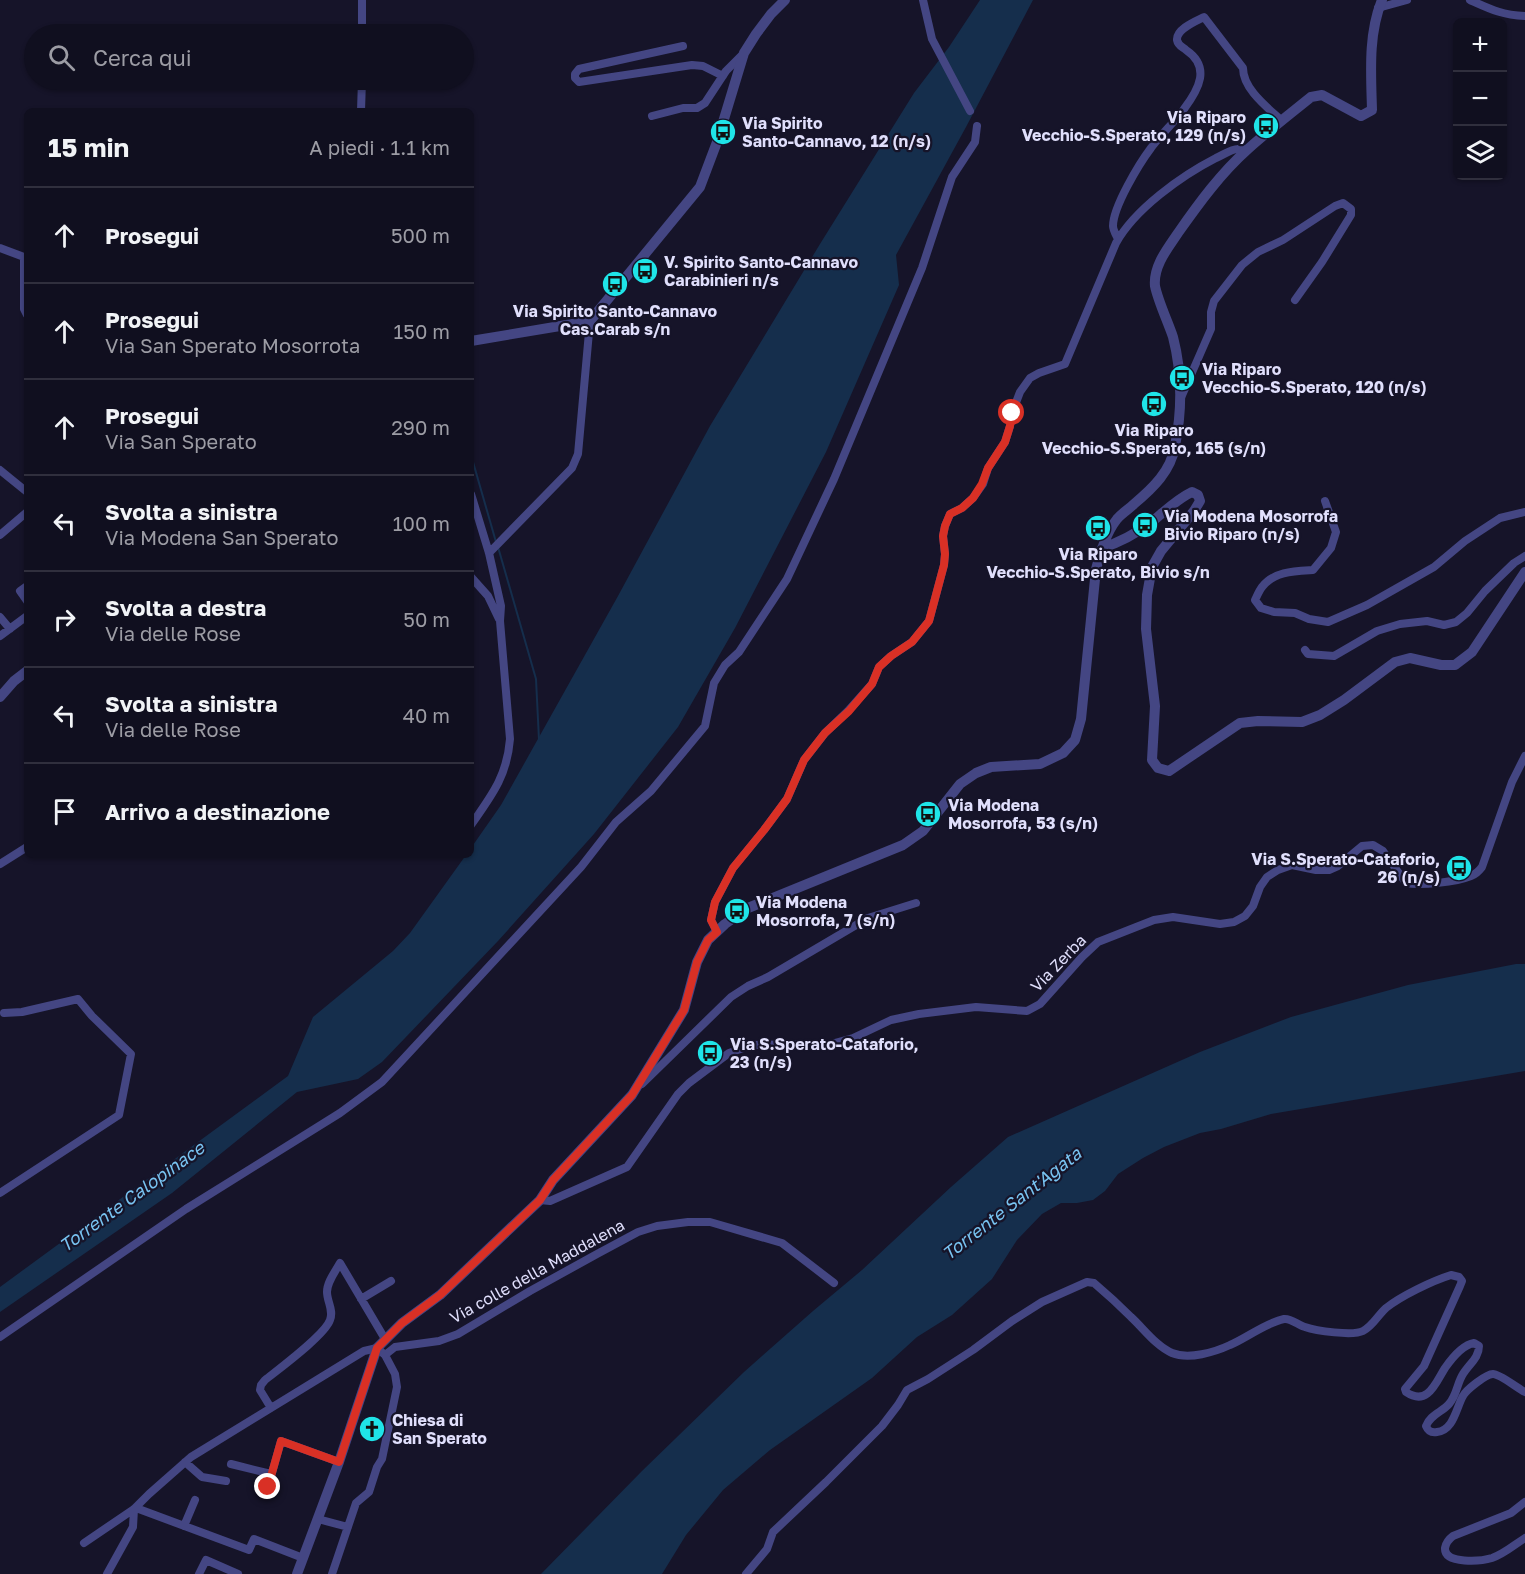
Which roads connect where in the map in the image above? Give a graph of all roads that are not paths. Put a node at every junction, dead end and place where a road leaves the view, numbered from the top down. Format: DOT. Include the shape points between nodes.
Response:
graph roads {
  1 [pos="362,0"];
  2 [pos="785,0"];
  3 [pos="923,0"];
  4 [pos="1407,0"];
  5 [pos="1470,0"];
  6 [pos="1380,4"];
  7 [pos="1525,16"];
  8 [pos="362,24"];
  9 [pos="683,46"];
  10 [pos="744,53"];
  11 [pos="723,76"];
  12 [pos="362,90"];
  13 [pos="361,108"];
  14 [pos="970,111"];
  15 [pos="652,116"];
  16 [pos="1282,121"];
  17 [pos="977,126"];
  18 [pos="1247,149"];
  19 [pos="1118,239"];
  20 [pos="0,248"];
  21 [pos="24,257"];
  22 [pos="24,257"];
  23 [pos="1295,300"];
  24 [pos="24,309"];
  25 [pos="590,321"];
  26 [pos="474,340"];
  27 [pos="1180,400"];
  28 [pos="0,470"];
  29 [pos="24,490"];
  30 [pos="1324,501"];
  31 [pos="474,503"];
  32 [pos="1525,512"];
  33 [pos="24,515"];
  34 [pos="0,535"];
  35 [pos="1102,548"];
  36 [pos="490,551"];
  37 [pos="1525,556"];
  38 [pos="1525,572"];
  39 [pos="474,580"];
  40 [pos="0,617"];
  41 [pos="24,618"];
  42 [pos="500,621"];
  43 [pos="10,629"];
  44 [pos="0,636"];
  45 [pos="1305,650"];
  46 [pos="24,673"];
  47 [pos="0,697"];
  48 [pos="1525,756"];
  49 [pos="474,821"];
  50 [pos="24,849"];
  51 [pos="0,864"];
  52 [pos="916,903"];
  53 [pos="717,932"];
  54 [pos="4,1013"];
  55 [pos="632,1094"];
  56 [pos="0,1193"];
  57 [pos="540,1200"];
  58 [pos="391,1281"];
  59 [pos="834,1283"];
  60 [pos="361,1299"];
  61 [pos="0,1338"];
  62 [pos="385,1339"];
  63 [pos="381,1351"];
  64 [pos="1525,1392"];
  65 [pos="271,1408"];
  66 [pos="185,1462"];
  67 [pos="339,1462"];
  68 [pos="231,1464"];
  69 [pos="271,1474"];
  70 [pos="226,1481"];
  71 [pos="268,1487"];
  72 [pos="195,1500"];
  73 [pos="1525,1502"];
  74 [pos="135,1508"];
  75 [pos="318,1519"];
  76 [pos="183,1526"];
  77 [pos="348,1527"];
  78 [pos="1525,1538"];
  79 [pos="84,1543"];
  80 [pos="303,1558"];
  81 [pos="107,1574"];
  82 [pos="199,1574"];
  83 [pos="238,1574"];
  84 [pos="297,1574"];
  85 [pos="332,1574"];
  86 [pos="746,1574"];
  1 -- 8 [label="street"];
  2 -- 10 [label="street"];
  3 -- 14 [label="street" via="932,39"];
  4 -- 6 [label="street"];
  5 -- 7 [label="street" via="1502,13"];
  6 -- 16 [label="street" via="1371,57 1372,110 1361,116 1322,95 1311,97"];
  9 -- 11 [label="street" via="579,69 575,78 579,82 692,65"];
  10 -- 11 [label="street"];
  10 -- 25 [label="street" via="700,187"];
  11 -- 15 [label="street" via="705,103 697,108"];
  12 -- 13 [label="street"];
  16 -- 18 [label="street"];
  16 -- 19 [label="street" via="1255,94 1243,76 1243,68 1204,17 1190,24 1177,39 1196,57 1202,73 1197,88 1151,147 1118,205 1113,228"];
  17 -- 61 [label="street" via="975,142 952,177 922,268 834,479 787,579 714,683 705,726 651,791 616,822 581,867 382,1082 340,1113 186,1209"];
  18 -- 19 [label="street" via="1236,148 1180,180 1152,202"];
  18 -- 27 [label="street" via="1201,200 1156,270 1155,285 1179,363"];
  19 -- 53 [label="street" via="1065,364 1030,378 1020,392 1005,442 982,484 973,498 950,514 943,536 944,565 929,621 912,642 879,667 872,684 804,760 787,799 733,868 715,902 711,920"];
  20 -- 22 [label="street"];
  21 -- 24 [label="street"];
  23 -- 27 [label="street" via="1351,215 1351,209 1343,203 1242,265 1214,301 1211,329"];
  25 -- 26 [label="street"];
  25 -- 36 [label="street" via="578,454 572,468"];
  27 -- 35 [label="street" via="1175,448 1166,471 1119,517"];
  28 -- 29 [label="street"];
  30 -- 32 [label="street" via="1335,532 1331,548 1313,570 1292,571 1263,585 1255,600 1260,608 1328,622 1434,567 1500,518"];
  31 -- 36 [label="street"];
  33 -- 34 [label="street"];
  35 -- 38 [label="street" via="1126,539 1183,496 1192,492 1198,495 1200,501 1194,511 1152,567 1147,595 1146,629 1155,706 1152,760 1158,768 1169,771 1240,723 1302,722 1320,715 1395,662 1410,658 1455,665 1472,652"];
  35 -- 53 [label="street" via="1096,569 1082,719 1075,740 1063,753 1040,764 992,767 976,773 960,784 923,831 903,845 748,908"];
  36 -- 42 [label="street" via="501,606"];
  37 -- 45 [label="street" via="1456,622 1400,624 1377,631 1334,656 1308,654"];
  39 -- 42 [label="street" via="488,596"];
  40 -- 43 [label="street"];
  41 -- 43 [label="street"];
  42 -- 49 [label="street" via="509,754 497,787"];
  43 -- 44 [label="street"];
  46 -- 47 [label="street"];
  48 -- 57 [label="street, Via Zerba" via="1482,867 1474,875 1415,885 1406,883 1383,850 1373,845 1362,846 1329,870 1292,865 1278,870 1260,887 1245,916 1234,922 1220,924 1173,917 1154,920 1098,942 1040,1004 1027,1011 976,1007 919,1014 891,1020 831,1044 752,1045 729,1053 678,1094 627,1167 550,1201"];
  50 -- 51 [label="street"];
  52 -- 55 [label="street" via="868,918 731,997"];
  53 -- 55 [label="street" via="708,940 697,962 684,1010"];
  54 -- 56 [label="street" via="78,999 131,1054 119,1115"];
  55 -- 57 [label="street" via="553,1180"];
  57 -- 62 [label="street" via="440,1295"];
  58 -- 60 [label="street"];
  59 -- 63 [label="street, Via colle della Maddalena" via="782,1243 710,1222 657,1226 597,1254 458,1334"];
  60 -- 62 [label="street"];
  60 -- 65 [label="street" via="340,1263 327,1293 332,1311 327,1327 261,1385"];
  62 -- 63 [label="street"];
  63 -- 65 [label="street, Via colle della Maddalena" via="364,1351"];
  63 -- 67 [label="street"];
  63 -- 77 [label="street" via="395,1374 397,1387 382,1459 369,1492 356,1503"];
  64 -- 86 [label="street" via="1495,1374 1488,1375 1464,1394 1451,1423 1441,1432 1428,1430 1428,1420 1449,1405 1461,1376 1479,1352 1474,1343 1467,1344 1453,1358 1431,1392 1414,1396 1406,1392 1424,1366 1462,1281 1459,1277 1451,1275 1397,1301 1364,1331 1339,1333 1285,1319 1211,1353 1186,1355 1166,1349 1094,1282 1087,1282 1042,1302 907,1390 882,1426 772,1532 766,1549"];
  65 -- 66 [label="street, Via colle della Maddalena"];
  66 -- 70 [label="street" via="202,1477"];
  66 -- 74 [label="street, Via colle della Maddalena"];
  67 -- 69 [label="street" via="281,1441"];
  67 -- 75 [label="street"];
  68 -- 69 [label="street"];
  69 -- 71 [label="street"];
  72 -- 76 [label="street"];
  73 -- 78 [label="street" via="1511,1513 1453,1536 1445,1546 1446,1552 1457,1560 1479,1561 1501,1554"];
  74 -- 76 [label="street"];
  74 -- 79 [label="street, Via colle della Maddalena"];
  74 -- 81 [label="street" via="133,1527"];
  75 -- 77 [label="street"];
  75 -- 80 [label="street"];
  76 -- 80 [label="street" via="249,1550 254,1539"];
  77 -- 85 [label="street"];
  80 -- 84 [label="street"];
  82 -- 83 [label="street" via="206,1560"];
}
